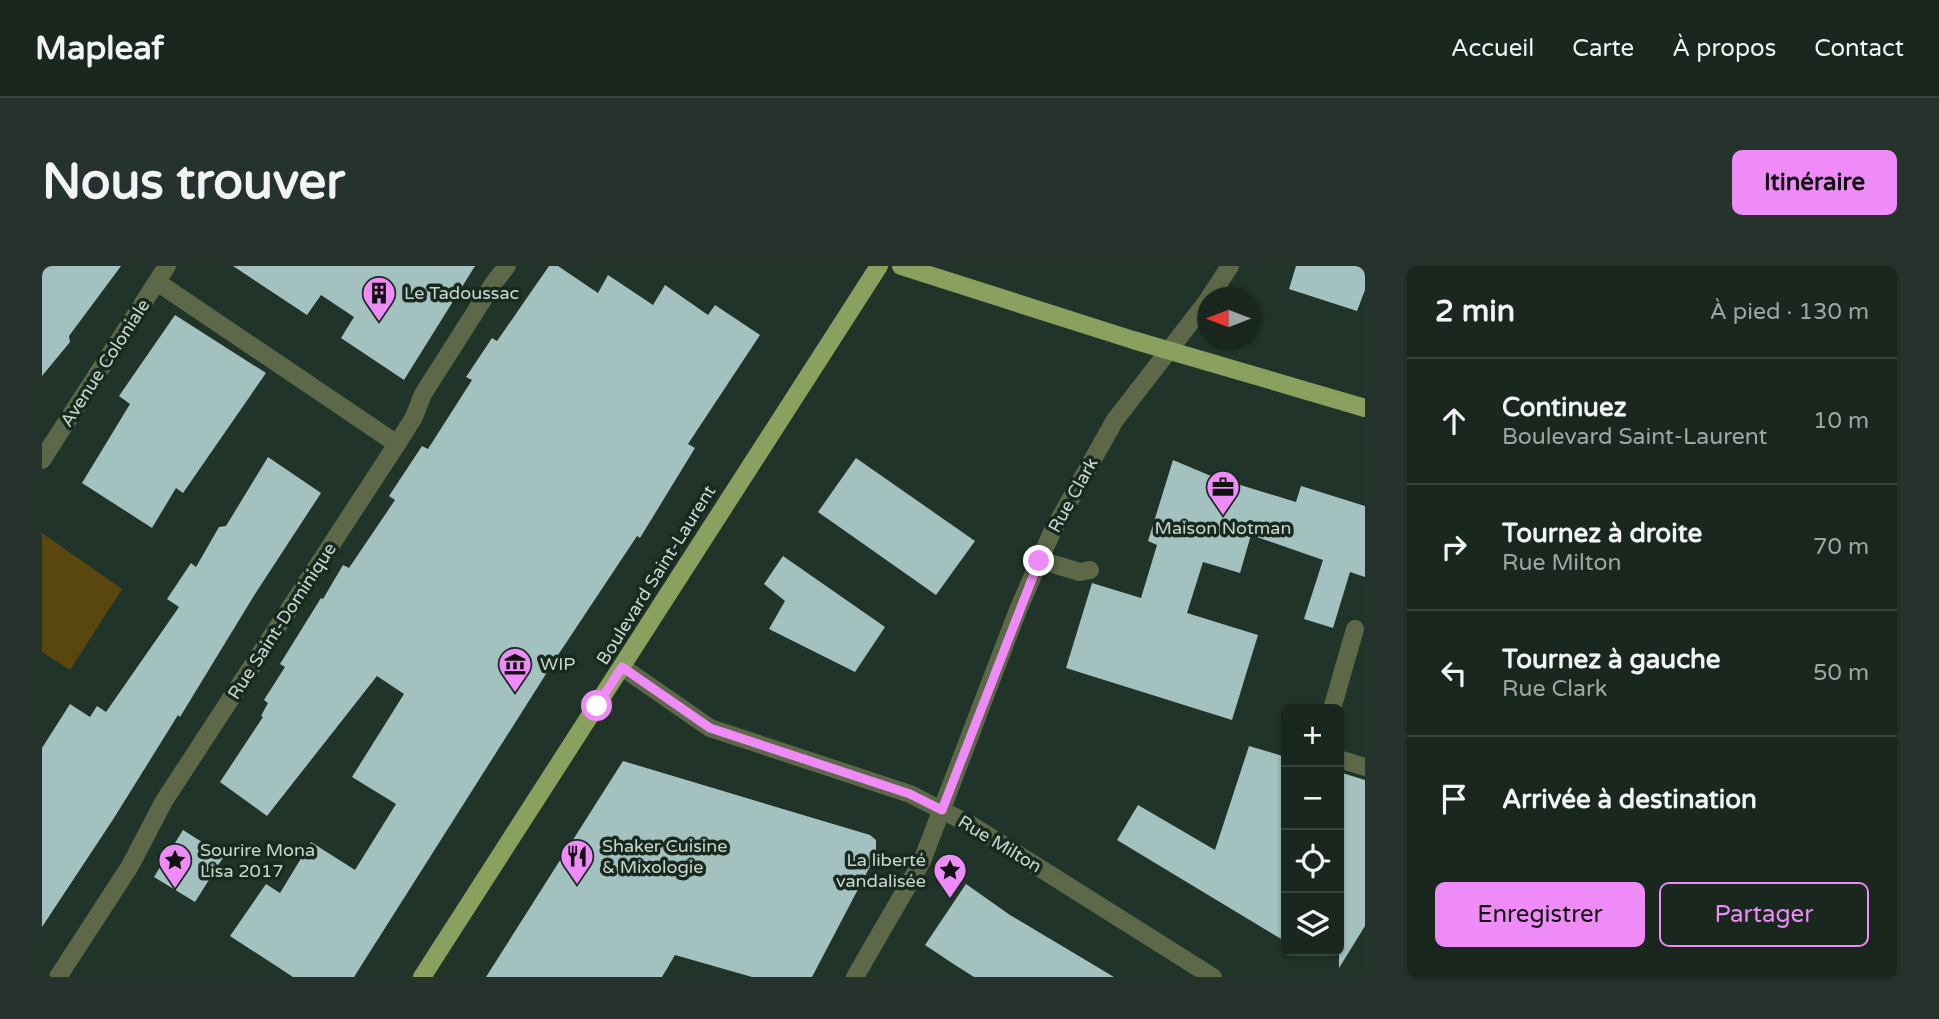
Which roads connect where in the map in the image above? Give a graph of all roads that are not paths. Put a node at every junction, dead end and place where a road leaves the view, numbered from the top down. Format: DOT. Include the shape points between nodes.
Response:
graph roads {
  1 [pos="167,266"];
  2 [pos="507,266"];
  3 [pos="879,266"];
  4 [pos="901,266"];
  5 [pos="1230,266"];
  6 [pos="157,282"];
  7 [pos="1216,287"];
  8 [pos="1197,313"];
  9 [pos="1169,350"];
  10 [pos="1365,408"];
  11 [pos="397,444"];
  12 [pos="42,460"];
  13 [pos="1039,561"];
  14 [pos="1090,570"];
  15 [pos="1355,629"];
  16 [pos="622,667"];
  17 [pos="1333,704"];
  18 [pos="1344,761"];
  19 [pos="1365,767"];
  20 [pos="942,810"];
  21 [pos="58,977"];
  22 [pos="422,977"];
  23 [pos="855,977"];
  24 [pos="1213,977"];
  1 -- 6 [label="street, Avenue Coloniale"];
  2 -- 11 [label="street, Rue Saint-Dominique" via="423,394"];
  3 -- 16 [label="main road, Boulevard Saint-Laurent"];
  4 -- 9 [label="main road"];
  5 -- 7 [label="street, Rue Clark"];
  6 -- 11 [label="street"];
  6 -- 12 [label="street, Avenue Coloniale"];
  8 -- 9 [label="street, Rue Clark"];
  9 -- 10 [label="main road"];
  9 -- 13 [label="street, Rue Clark" via="1115,420"];
  11 -- 21 [label="street, Rue Saint-Dominique" via="164,801 130,866"];
  13 -- 14 [label="street" via="1080,572"];
  13 -- 20 [label="street, Rue Clark"];
  15 -- 17 [label="street"];
  16 -- 20 [label="street, Rue Milton" via="710,728 910,794"];
  16 -- 22 [label="main road, Boulevard Saint-Laurent"];
  18 -- 19 [label="street"];
  20 -- 23 [label="street, Rue Clark" via="922,861"];
  20 -- 24 [label="street, Rue Milton"];
}
